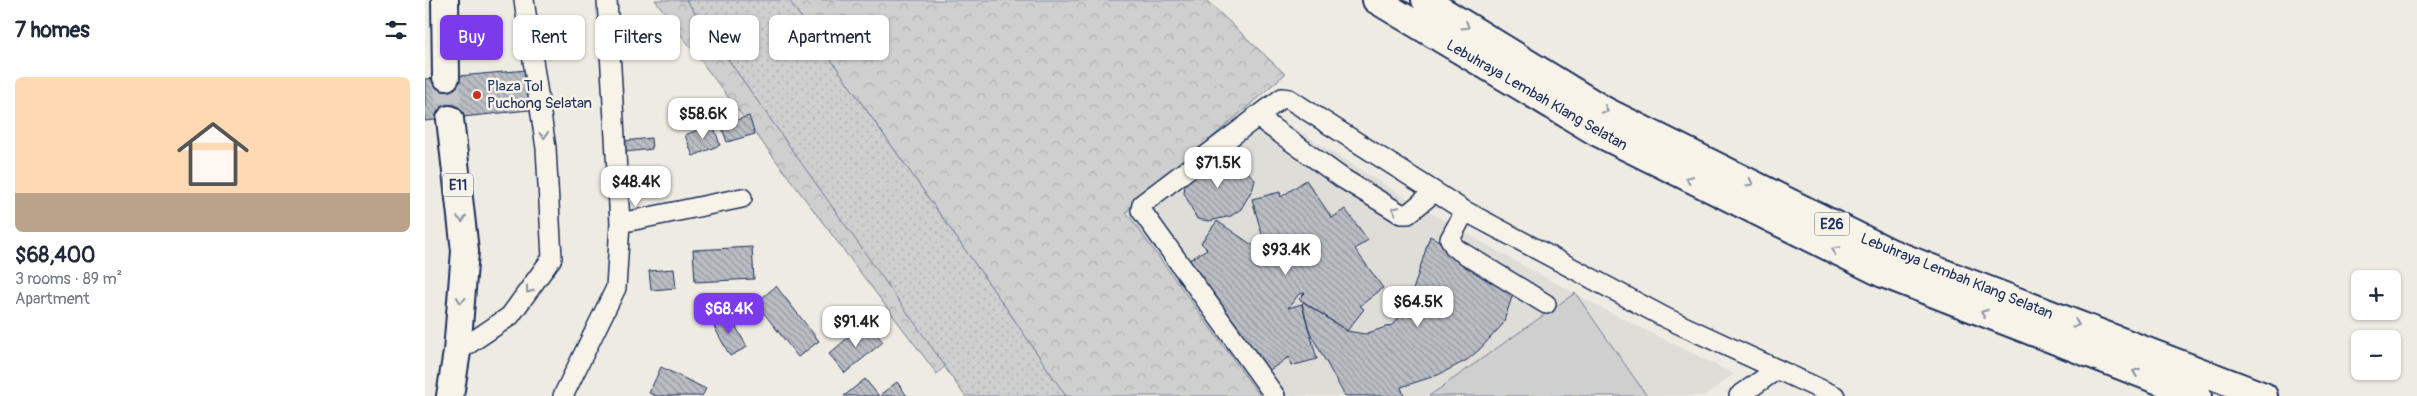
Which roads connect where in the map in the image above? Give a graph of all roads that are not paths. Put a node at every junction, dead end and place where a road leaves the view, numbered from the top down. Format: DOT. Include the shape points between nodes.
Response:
graph roads {
  1 [pos="445,0"];
  2 [pos="524,0"];
  3 [pos="607,0"];
  4 [pos="1376,0"];
  5 [pos="1425,0"];
  6 [pos="446,77"];
  7 [pos="1256,116"];
  8 [pos="450,119"];
  9 [pos="1434,192"];
  10 [pos="743,198"];
  11 [pos="1465,211"];
  12 [pos="620,223"];
  13 [pos="1546,304"];
  14 [pos="457,352"];
  15 [pos="1776,370"];
  16 [pos="449,396"];
  17 [pos="563,396"];
  18 [pos="1275,396"];
  19 [pos="1739,396"];
  20 [pos="1835,396"];
  21 [pos="2198,396"];
  22 [pos="2264,396"];
  1 -- 6 [label="highway"];
  2 -- 14 [label="street, one-way" via="546,148 552,258 510,316"];
  3 -- 12 [label="street"];
  21 -- 4 [label="highway, Lebuhraya Lembah Klang Selatan / E26, one-way" via="1883,274 1596,132"];
  5 -- 22 [label="highway, Lebuhraya Lembah Klang Selatan / E26, one-way" via="1606,111 1890,252"];
  7 -- 9 [label="street" via="1285,98"];
  9 -- 7 [label="street, one-way" via="1408,214 1401,214 1342,178"];
  7 -- 18 [label="street" via="1142,204 1141,210"];
  8 -- 14 [label="highway, E11, one-way" via="465,251"];
  9 -- 11 [label="street"];
  10 -- 12 [label="street"];
  11 -- 13 [label="street" via="1450,239 1455,248"];
  11 -- 15 [label="street" via="1666,318"];
  12 -- 17 [label="street" via="616,288"];
  14 -- 16 [label="highway, E11"];
  15 -- 19 [label="street"];
  15 -- 20 [label="street"];
}
